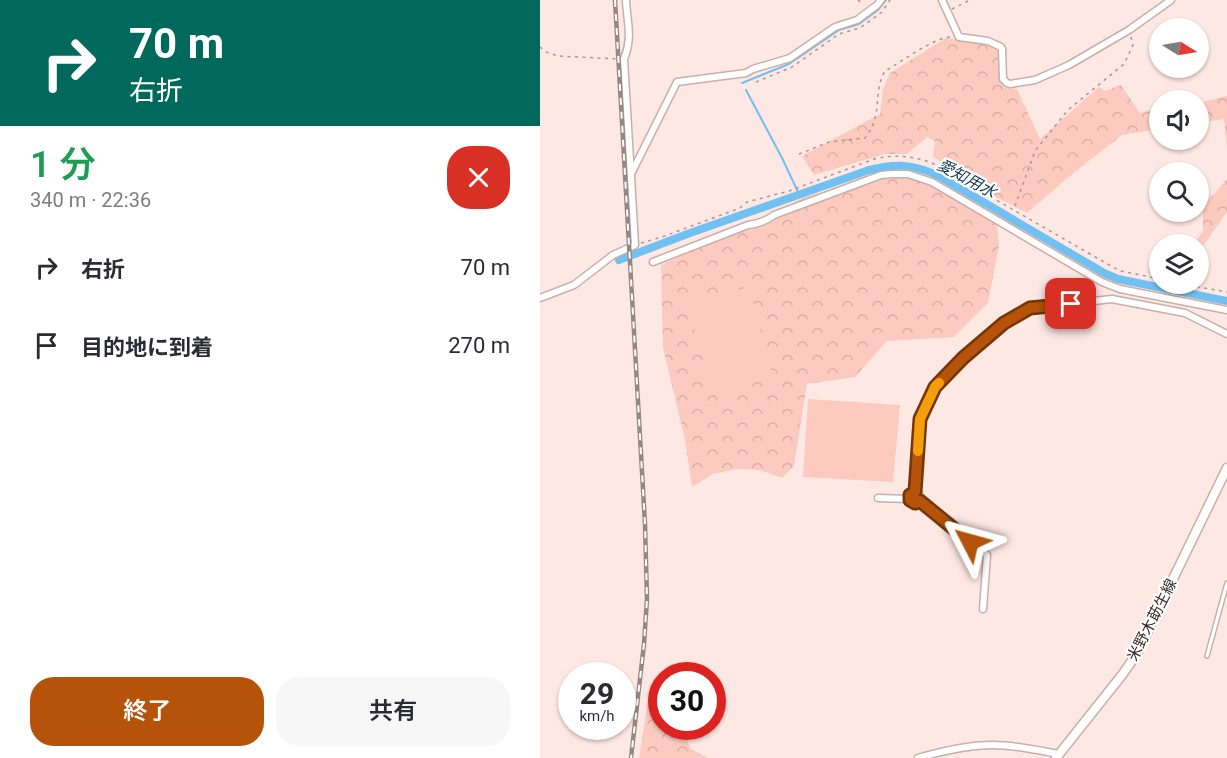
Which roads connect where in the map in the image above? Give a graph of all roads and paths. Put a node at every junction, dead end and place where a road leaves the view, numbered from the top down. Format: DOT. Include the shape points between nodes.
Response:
graph roads {
  1 [pos="626,0"];
  2 [pos="858,0"];
  3 [pos="881,0"];
  4 [pos="890,0"];
  5 [pos="942,0"];
  6 [pos="970,0"];
  7 [pos="1171,0"];
  8 [pos="870,10"];
  9 [pos="947,11"];
  10 [pos="1129,30"];
  11 [pos="959,37"];
  12 [pos="540,47"];
  13 [pos="624,59"];
  14 [pos="756,82"];
  15 [pos="798,154"];
  16 [pos="630,175"];
  17 [pos="1015,206"];
  18 [pos="635,245"];
  19 [pos="653,262"];
  20 [pos="1149,277"];
  21 [pos="1209,289"];
  22 [pos="1227,292"];
  23 [pos="540,298"];
  24 [pos="1227,310"];
  25 [pos="1227,334"];
  26 [pos="1227,468"];
  27 [pos="915,492"];
  28 [pos="878,498"];
  29 [pos="909,499"];
  30 [pos="920,501"];
  31 [pos="1227,584"];
  32 [pos="983,609"];
  33 [pos="1207,656"];
  34 [pos="1058,756"];
  35 [pos="918,758"];
  1 -- 13 [label="street" via="630,39"];
  2 -- 8 [label="path"];
  3 -- 8 [label="street"];
  4 -- 14 [label="path" via="882,12 860,28 839,34 792,67"];
  5 -- 9 [label="street"];
  6 -- 9 [label="path"];
  7 -- 10 [label="street"];
  8 -- 16 [label="street" via="790,58 746,73 677,82"];
  9 -- 11 [label="street"];
  10 -- 11 [label="street" via="1052,73 1010,84 1003,79 1001,47"];
  10 -- 17 [label="path" via="1133,45 1124,64 1068,110 1035,151"];
  11 -- 15 [label="path" via="945,36 885,71 873,129 865,138 829,141"];
  12 -- 13 [label="path" via="558,56"];
  13 -- 16 [label="street"];
  16 -- 18 [label="street"];
  18 -- 20 [label="path" via="874,159 900,156 942,168 1111,266"];
  18 -- 23 [label="street" via="613,255 574,285"];
  19 -- 24 [label="street" via="874,177 908,174 932,182 1102,282"];
  21 -- 22 [label="path"];
  25 -- 27 [label="street" via="1185,313 1112,299 1030,308 1004,323 935,387 920,419"];
  26 -- 34 [label="main road, 米野木莇生線" via="1136,655"];
  27 -- 29 [label="street"];
  27 -- 30 [label="street" via="920,494"];
  28 -- 29 [label="street"];
  29 -- 30 [label="street" via="913,503"];
  30 -- 32 [label="street" via="987,555"];
  31 -- 33 [label="lane"];
  34 -- 35 [label="street" via="1034,749 991,745"];
}
